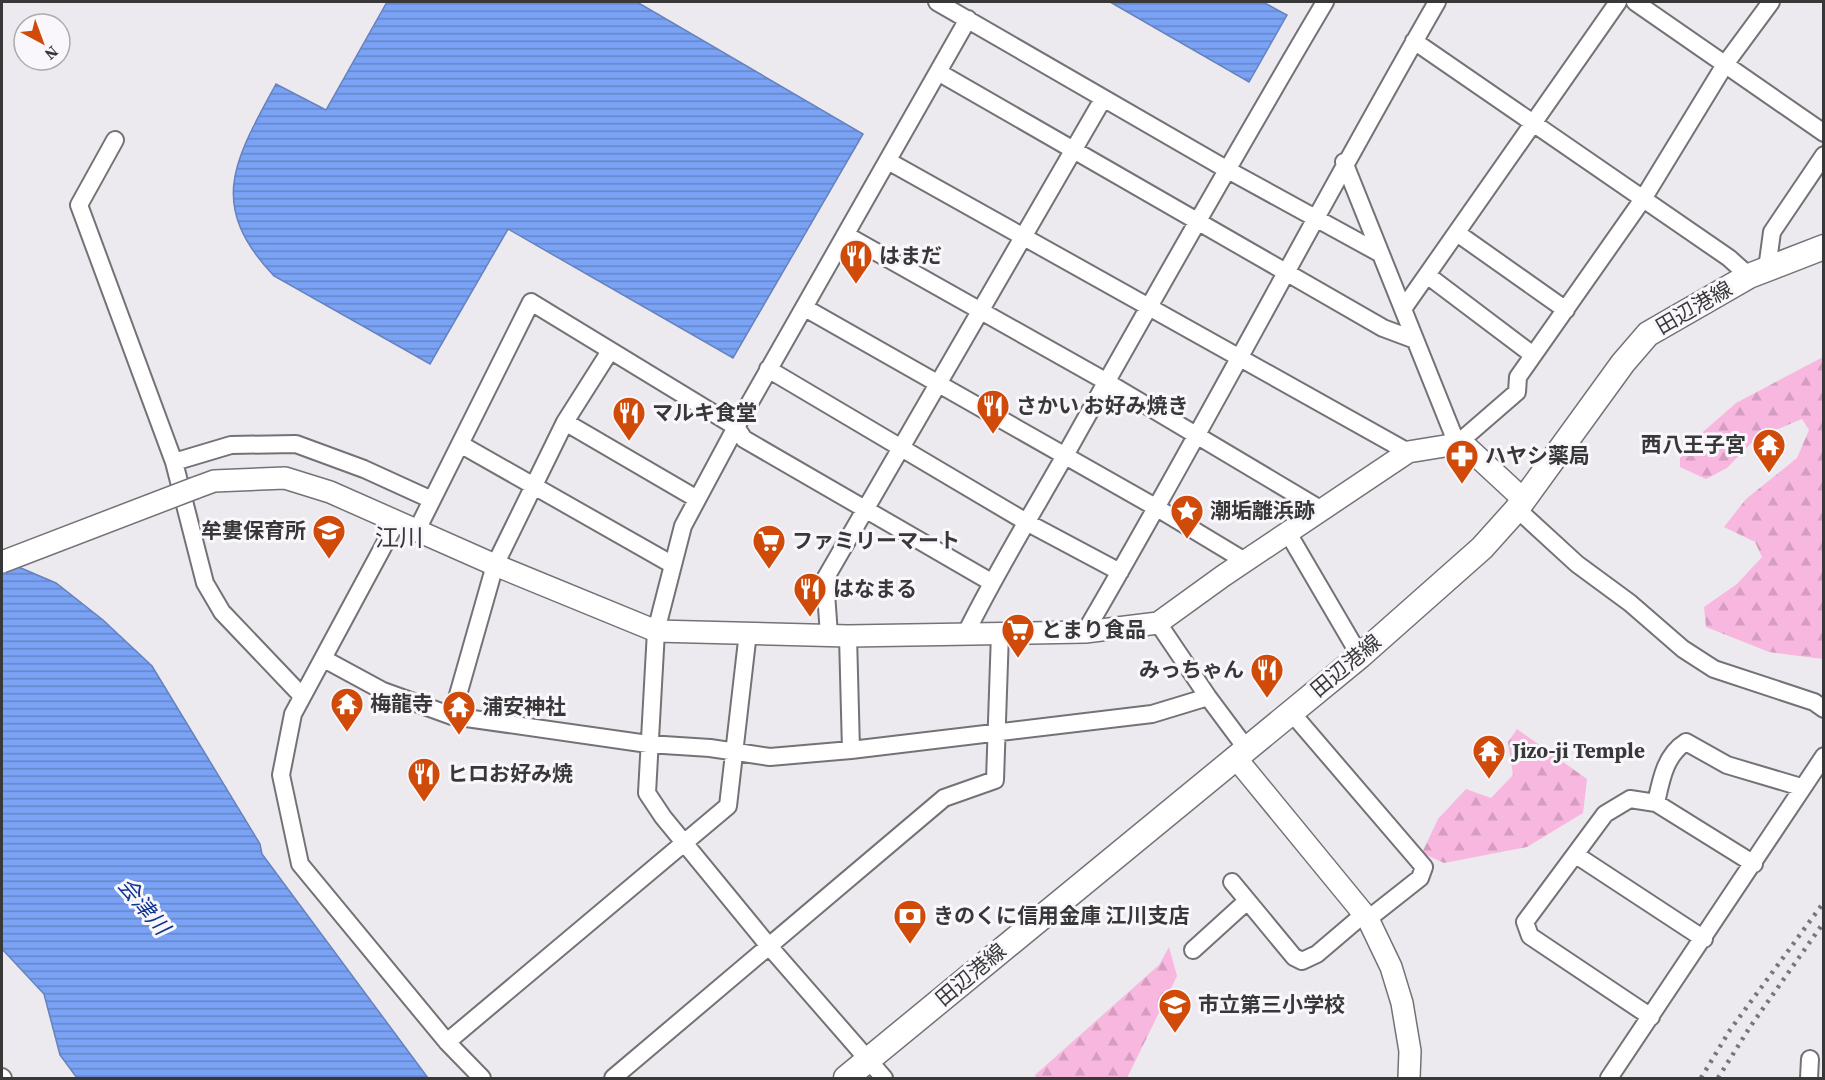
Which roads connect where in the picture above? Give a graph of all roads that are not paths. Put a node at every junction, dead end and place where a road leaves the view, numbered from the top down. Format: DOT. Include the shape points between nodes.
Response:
graph roads {
  1 [pos="937,2"];
  2 [pos="1325,2"];
  3 [pos="1437,2"];
  4 [pos="1618,2"];
  5 [pos="1635,2"];
  6 [pos="1771,2"];
  7 [pos="968,20"];
  8 [pos="1414,41"];
  9 [pos="1726,63"];
  10 [pos="938,72"];
  11 [pos="1103,99"];
  12 [pos="1534,123"];
  13 [pos="1824,133"];
  14 [pos="115,140"];
  15 [pos="1074,150"];
  16 [pos="1824,154"];
  17 [pos="888,162"];
  18 [pos="1344,162"];
  19 [pos="1226,170"];
  20 [pos="1643,200"];
  21 [pos="1316,220"];
  22 [pos="1197,221"];
  23 [pos="1457,233"];
  24 [pos="846,236"];
  25 [pos="1023,239"];
  26 [pos="1824,248"];
  27 [pos="1380,254"];
  28 [pos="1286,273"];
  29 [pos="1758,273"];
  30 [pos="1427,275"];
  31 [pos="1148,307"];
  32 [pos="805,308"];
  33 [pos="1403,309"];
  34 [pos="1566,310"];
  35 [pos="981,313"];
  36 [pos="1415,340"];
  37 [pos="610,351"];
  38 [pos="1533,355"];
  39 [pos="1239,358"];
  40 [pos="768,369"];
  41 [pos="1107,382"];
  42 [pos="939,384"];
  43 [pos="565,422"];
  44 [pos="735,427"];
  45 [pos="1197,436"];
  46 [pos="460,444"];
  47 [pos="1457,444"];
  48 [pos="902,447"];
  49 [pos="1408,452"];
  50 [pos="1064,457"];
  51 [pos="174,462"];
  52 [pos="535,486"];
  53 [pos="697,499"];
  54 [pos="432,500"];
  55 [pos="1521,505"];
  56 [pos="1157,508"];
  57 [pos="865,509"];
  58 [pos="1322,510"];
  59 [pos="397,521"];
  60 [pos="1028,523"];
  61 [pos="417,530"];
  62 [pos="1288,532"];
  63 [pos="1245,561"];
  64 [pos="2,562"];
  65 [pos="495,565"];
  66 [pos="673,565"];
  67 [pos="1120,573"];
  68 [pos="991,582"];
  69 [pos="1158,623"];
  70 [pos="656,631"];
  71 [pos="748,632"];
  72 [pos="1085,632"];
  73 [pos="966,633"];
  74 [pos="999,633"];
  75 [pos="839,636"];
  76 [pos="1360,656"];
  77 [pos="324,658"];
  78 [pos="302,696"];
  79 [pos="1208,697"];
  80 [pos="1824,709"];
  81 [pos="1291,712"];
  82 [pos="452,716"];
  83 [pos="996,732"];
  84 [pos="648,744"];
  85 [pos="851,750"];
  86 [pos="734,752"];
  87 [pos="1240,753"];
  88 [pos="1824,756"];
  89 [pos="1801,787"];
  90 [pos="1656,803"];
  91 [pos="685,844"];
  92 [pos="1576,855"];
  93 [pos="1754,864"];
  94 [pos="1232,882"];
  95 [pos="1247,901"];
  96 [pos="1366,916"];
  97 [pos="1704,939"];
  98 [pos="768,945"];
  99 [pos="1193,950"];
  100 [pos="1651,1017"];
  101 [pos="447,1042"];
  102 [pos="1810,1059"];
  103 [pos="867,1061"];
  104 [pos="482,1078"];
  105 [pos="613,1078"];
  106 [pos="846,1078"];
  107 [pos="884,1078"];
  108 [pos="1409,1078"];
  109 [pos="1609,1078"];
  110 [pos="1809,1078"];
  1 -- 7 [label="street"];
  2 -- 19 [label="street"];
  3 -- 8 [label="street"];
  4 -- 12 [label="street"];
  5 -- 9 [label="street"];
  6 -- 9 [label="street"];
  7 -- 10 [label="street"];
  7 -- 11 [label="street"];
  8 -- 12 [label="street"];
  8 -- 18 [label="street"];
  9 -- 13 [label="street"];
  9 -- 20 [label="street"];
  10 -- 15 [label="street"];
  10 -- 17 [label="street"];
  11 -- 15 [label="street"];
  11 -- 19 [label="street"];
  12 -- 20 [label="street"];
  12 -- 23 [label="street"];
  14 -- 51 [label="street" via="79,205"];
  15 -- 22 [label="street"];
  15 -- 25 [label="street"];
  16 -- 29 [label="street" via="1772,232"];
  17 -- 24 [label="street"];
  17 -- 25 [label="street"];
  18 -- 21 [label="street"];
  18 -- 27 [label="street"];
  19 -- 21 [label="street"];
  19 -- 22 [label="street"];
  20 -- 29 [label="street"];
  20 -- 34 [label="street"];
  21 -- 27 [label="street"];
  21 -- 28 [label="street"];
  22 -- 28 [label="street"];
  22 -- 31 [label="street"];
  23 -- 30 [label="street"];
  23 -- 34 [label="street"];
  24 -- 32 [label="street"];
  24 -- 35 [label="street"];
  25 -- 31 [label="street"];
  25 -- 35 [label="street"];
  26 -- 29 [label="main road, 田辺港線"];
  27 -- 33 [label="street"];
  28 -- 36 [label="street" via="1383,328"];
  28 -- 39 [label="street"];
  29 -- 55 [label="main road, 田辺港線" via="1648,334"];
  30 -- 33 [label="street"];
  30 -- 38 [label="street"];
  31 -- 39 [label="street"];
  31 -- 41 [label="street"];
  32 -- 40 [label="street"];
  32 -- 42 [label="street"];
  33 -- 36 [label="street"];
  34 -- 38 [label="street"];
  35 -- 41 [label="street"];
  35 -- 42 [label="street"];
  36 -- 47 [label="street"];
  37 -- 43 [label="street"];
  37 -- 44 [label="street"];
  37 -- 46 [label="street" via="531,302"];
  38 -- 47 [label="street" via="1518,376 1517,392"];
  39 -- 45 [label="street"];
  39 -- 49 [label="street"];
  40 -- 44 [label="street"];
  40 -- 48 [label="street"];
  41 -- 45 [label="street"];
  41 -- 50 [label="street"];
  42 -- 48 [label="street"];
  42 -- 50 [label="street"];
  43 -- 52 [label="street"];
  43 -- 53 [label="street"];
  44 -- 53 [label="street"];
  44 -- 57 [label="street" via="744,439"];
  45 -- 56 [label="street"];
  45 -- 58 [label="street"];
  46 -- 52 [label="street"];
  46 -- 54 [label="street"];
  47 -- 49 [label="street"];
  47 -- 55 [label="street" via="1468,448"];
  48 -- 57 [label="street"];
  48 -- 60 [label="street"];
  49 -- 58 [label="street"];
  50 -- 56 [label="street"];
  50 -- 60 [label="street"];
  51 -- 54 [label="street" via="231,445 296,444"];
  51 -- 78 [label="street" via="205,583 222,612"];
  52 -- 65 [label="street"];
  52 -- 66 [label="street"];
  53 -- 66 [label="street" via="683,525"];
  54 -- 61 [label="street"];
  55 -- 76 [label="main road, 田辺港線" via="1482,548"];
  55 -- 80 [label="street" via="1577,564 1714,669 1814,702"];
  56 -- 63 [label="street"];
  56 -- 67 [label="street"];
  57 -- 68 [label="street"];
  57 -- 75 [label="street" via="825,579"];
  58 -- 62 [label="street"];
  59 -- 61 [label="street"];
  59 -- 64 [label="street, bridge" via="330,492 285,478 214,481"];
  59 -- 77 [label="street"];
  60 -- 67 [label="street"];
  60 -- 68 [label="street"];
  61 -- 65 [label="street"];
  62 -- 63 [label="street"];
  62 -- 76 [label="street"];
  63 -- 69 [label="street"];
  65 -- 70 [label="street"];
  65 -- 82 [label="street"];
  66 -- 70 [label="street"];
  67 -- 72 [label="street"];
  68 -- 73 [label="street"];
  69 -- 72 [label="street"];
  69 -- 79 [label="street"];
  70 -- 71 [label="street"];
  70 -- 84 [label="street"];
  71 -- 75 [label="street"];
  71 -- 86 [label="street"];
  72 -- 74 [label="street"];
  73 -- 74 [label="street"];
  73 -- 75 [label="street"];
  74 -- 83 [label="street"];
  75 -- 85 [label="street"];
  76 -- 81 [label="main road, 田辺港線"];
  77 -- 78 [label="street"];
  77 -- 82 [label="street" via="383,691"];
  78 -- 101 [label="street" via="293,714 281,775 300,864"];
  79 -- 83 [label="street" via="1152,714"];
  79 -- 87 [label="street"];
  81 -- 87 [label="main road, 田辺港線"];
  81 -- 96 [label="street" via="1424,867 1420,878"];
  82 -- 84 [label="street"];
  83 -- 85 [label="street"];
  83 -- 98 [label="street" via="995,780 944,798"];
  84 -- 86 [label="street"];
  84 -- 91 [label="street" via="647,793"];
  85 -- 86 [label="street" via="770,757"];
  86 -- 91 [label="street" via="728,806"];
  87 -- 96 [label="street"];
  87 -- 103 [label="main road, 田辺港線"];
  88 -- 89 [label="street"];
  89 -- 90 [label="street" via="1727,765 1686,742 1675,749"];
  89 -- 93 [label="street"];
  90 -- 92 [label="street" via="1630,799 1605,814"];
  90 -- 93 [label="street"];
  91 -- 98 [label="street"];
  91 -- 101 [label="street"];
  92 -- 97 [label="street"];
  92 -- 100 [label="street" via="1525,922 1530,936"];
  93 -- 97 [label="street"];
  94 -- 95 [label="street"];
  95 -- 96 [label="street" via="1294,957 1302,961"];
  95 -- 99 [label="street"];
  96 -- 108 [label="street" via="1391,967 1402,1003 1410,1052"];
  97 -- 100 [label="street"];
  98 -- 103 [label="street"];
  98 -- 105 [label="street"];
  100 -- 109 [label="street"];
  101 -- 104 [label="street"];
  102 -- 110 [label="street"];
  103 -- 106 [label="main road, 田辺港線"];
  103 -- 107 [label="street"];
}
